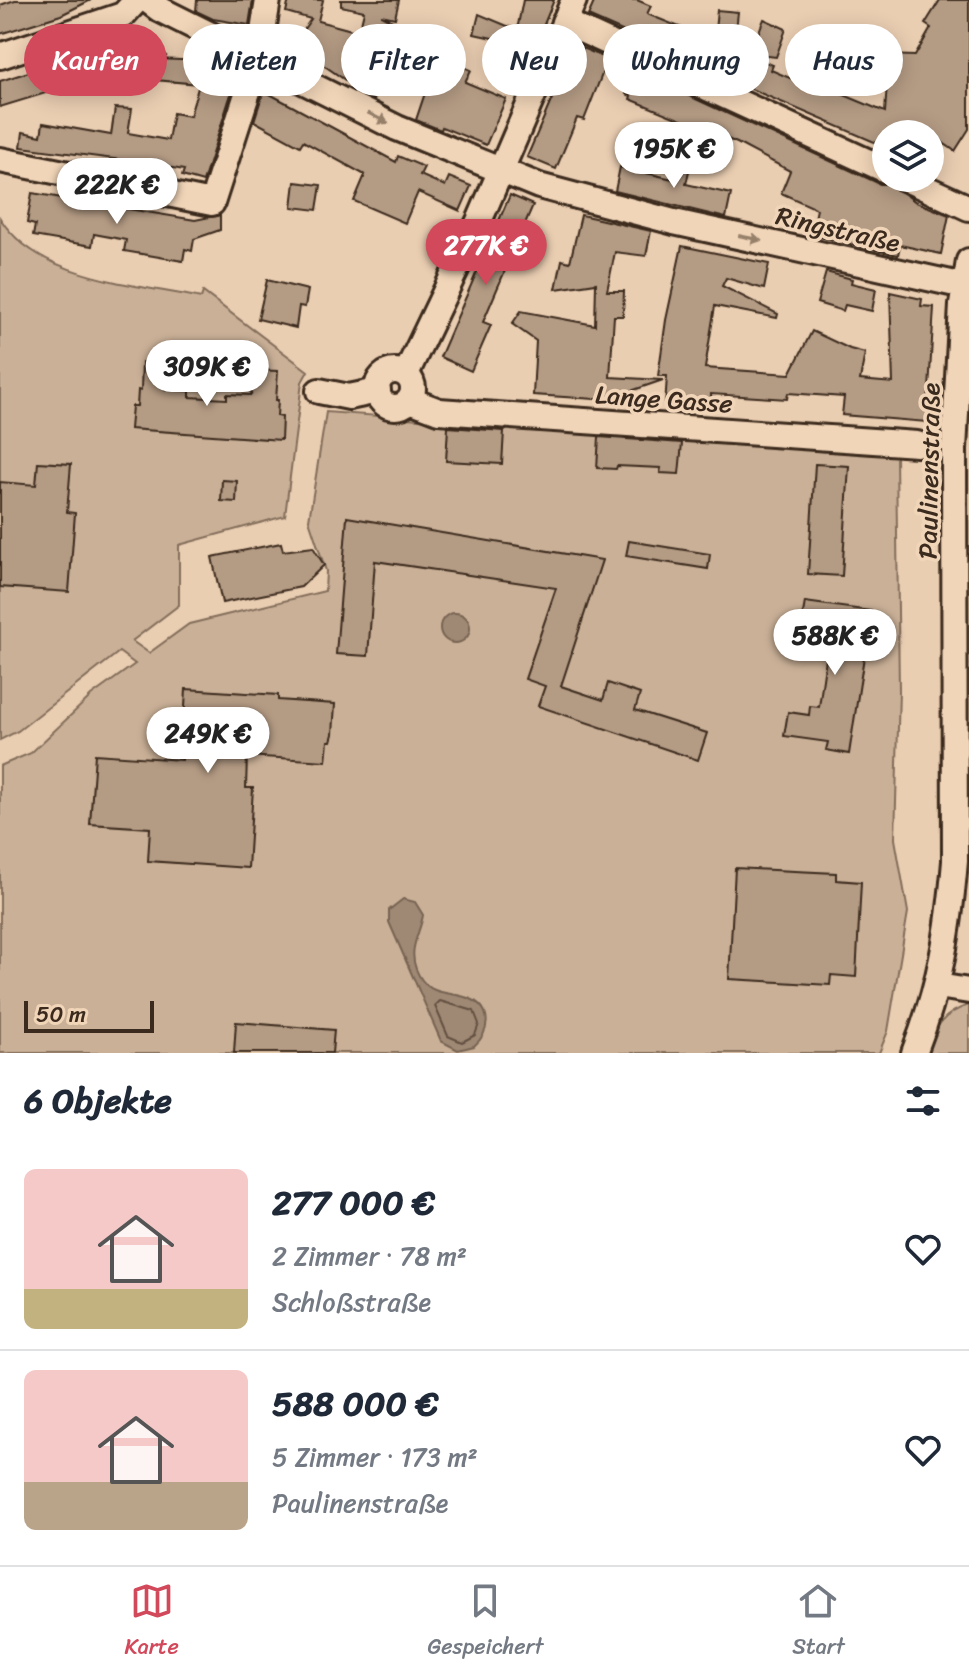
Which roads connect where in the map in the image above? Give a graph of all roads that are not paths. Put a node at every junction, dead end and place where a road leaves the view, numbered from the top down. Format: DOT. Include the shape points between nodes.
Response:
graph roads {
  1 [pos="137,0"];
  2 [pos="147,0"];
  3 [pos="268,0"];
  4 [pos="569,11"];
  5 [pos="190,24"];
  6 [pos="264,24"];
  7 [pos="0,56"];
  8 [pos="325,91"];
  9 [pos="246,96"];
  10 [pos="0,160"];
  11 [pos="872,163"];
  12 [pos="500,172"];
  13 [pos="934,192"];
  14 [pos="969,208"];
  15 [pos="969,261"];
  16 [pos="966,287"];
  17 [pos="406,374"];
  18 [pos="319,391"];
  19 [pos="378,391"];
  20 [pos="410,400"];
  21 [pos="917,444"];
  22 [pos="959,925"];
  23 [pos="938,986"];
  24 [pos="969,991"];
  25 [pos="914,1053"];
  1 -- 7 [label="street" via="123,15"];
  2 -- 5 [label="street, Ringstraße"];
  3 -- 6 [label="street"];
  4 -- 11 [label="street"];
  4 -- 12 [label="street"];
  8 -- 12 [label="street, Ringstraße, one-way"];
  9 -- 10 [label="street" via="212,203"];
  12 -- 16 [label="street, Ringstraße, one-way" via="583,200"];
  12 -- 17 [label="street"];
  13 -- 14 [label="street"];
  15 -- 16 [label="street, Paulinenstraße"];
  16 -- 22 [label="street, Paulinenstraße" via="954,449"];
  17 -- 19 [label="street" via="384,375"];
  17 -- 20 [label="street" via="413,383"];
  18 -- 19 [label="street" via="349,397"];
  19 -- 20 [label="street" via="388,405"];
  20 -- 21 [label="street, Lange Gasse" via="439,411"];
  22 -- 23 [label="street, Paulinenstraße"];
  23 -- 24 [label="street"];
  23 -- 25 [label="street, Paulinenstraße"];
}
